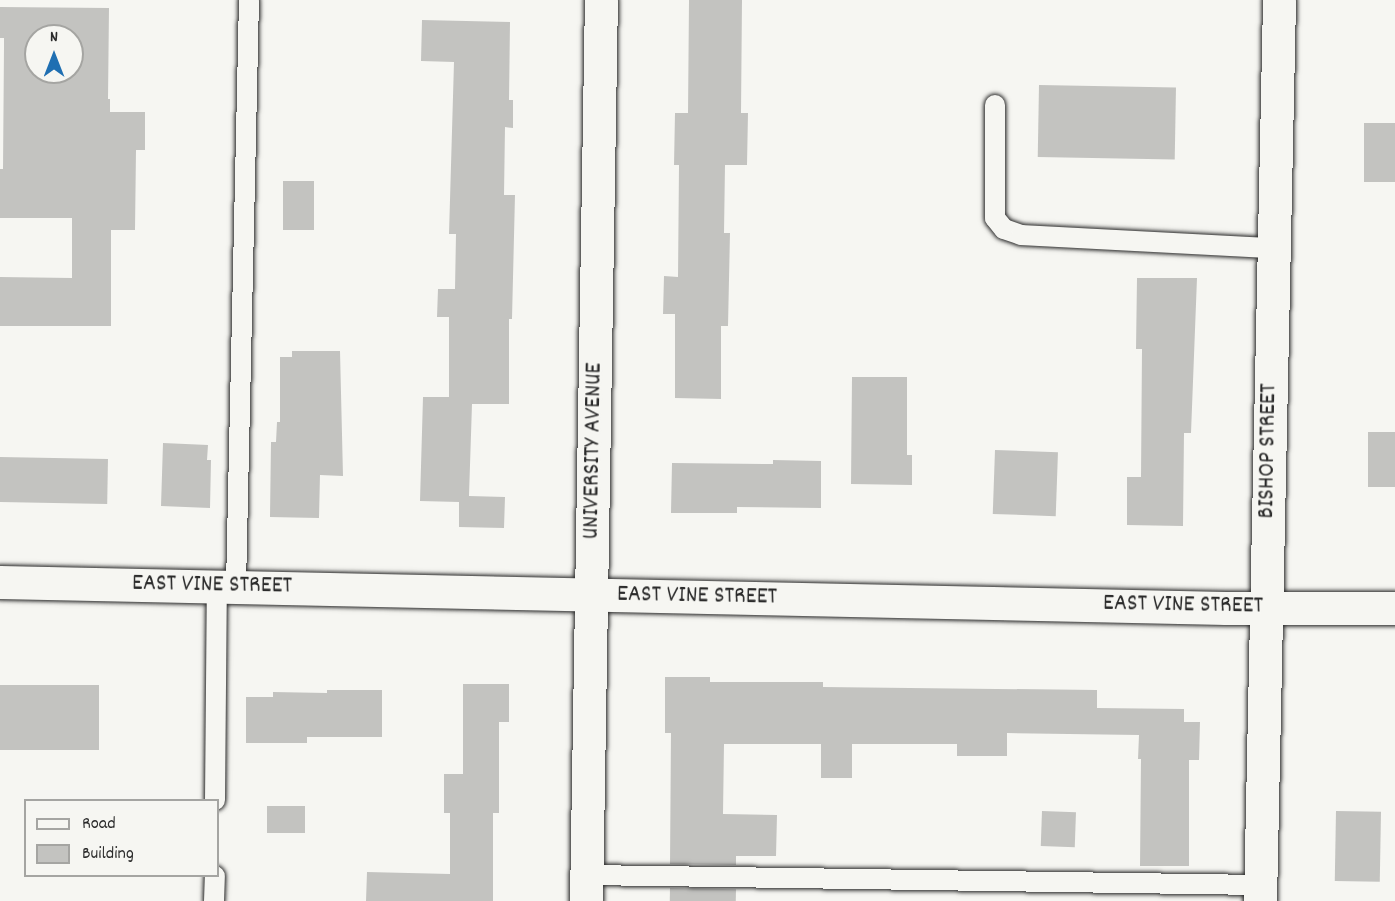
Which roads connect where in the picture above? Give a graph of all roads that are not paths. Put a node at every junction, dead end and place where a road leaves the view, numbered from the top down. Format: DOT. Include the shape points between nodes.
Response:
graph roads {
  1 [pos="249,0"];
  2 [pos="602,0"];
  3 [pos="1279,0"];
  4 [pos="995,105"];
  5 [pos="1274,248"];
  6 [pos="0,582"];
  7 [pos="227,586"];
  8 [pos="591,595"];
  9 [pos="1266,608"];
  10 [pos="1395,608"];
  11 [pos="215,799"];
  12 [pos="214,877"];
  13 [pos="587,888"];
  14 [pos="1260,893"];
  15 [pos="214,901"];
  1 -- 7 [label="lane"];
  2 -- 8 [label="street, UNIVERSITY AVENUE"];
  3 -- 5 [label="street, BISHOP STREET"];
  4 -- 5 [label="lane" via="994,218 1004,229 1021,235"];
  5 -- 9 [label="street, BISHOP STREET"];
  6 -- 7 [label="street, EAST VINE STREET"];
  7 -- 8 [label="street, EAST VINE STREET"];
  7 -- 11 [label="lane"];
  8 -- 9 [label="street, EAST VINE STREET"];
  8 -- 13 [label="street, UNIVERSITY AVENUE"];
  9 -- 10 [label="street, EAST VINE STREET"];
  9 -- 14 [label="street, BISHOP STREET"];
  12 -- 15 [label="lane"];
  13 -- 14 [label="lane"];
}
